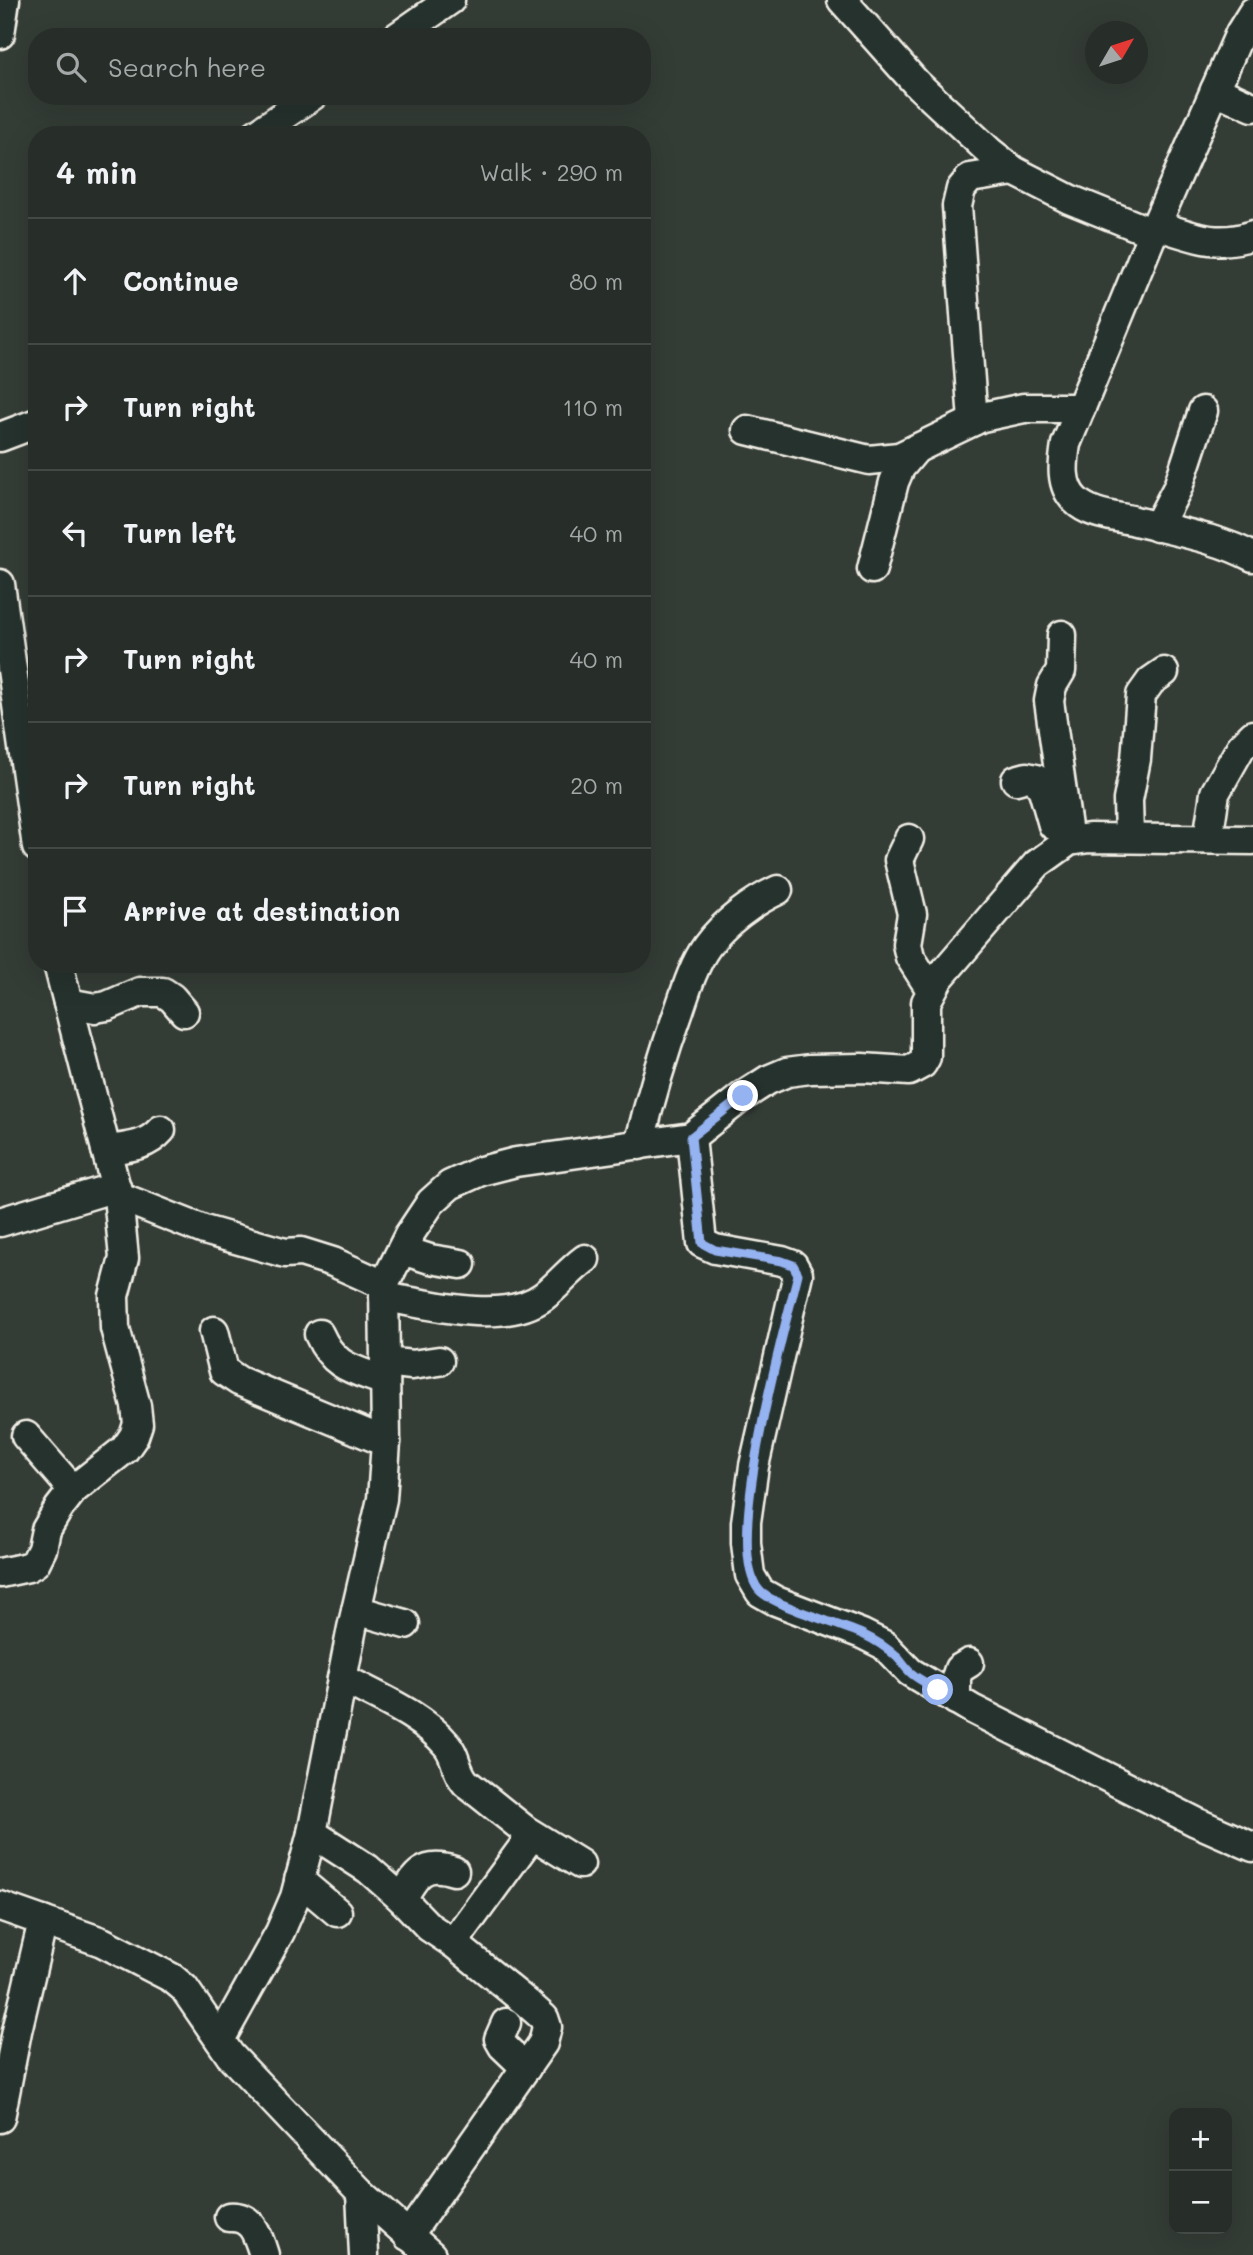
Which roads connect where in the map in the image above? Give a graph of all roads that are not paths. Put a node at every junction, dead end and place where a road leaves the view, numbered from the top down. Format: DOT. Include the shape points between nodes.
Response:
graph roads {
  1 [pos="5,0"];
  2 [pos="450,0"];
  3 [pos="842,0"];
  4 [pos="1253,12"];
  5 [pos="410,28"];
  6 [pos="0,34"];
  7 [pos="1215,90"];
  8 [pos="299,105"];
  9 [pos="1253,107"];
  10 [pos="268,126"];
  11 [pos="1014,171"];
  12 [pos="1154,229"];
  13 [pos="1253,236"];
  14 [pos="1081,408"];
  15 [pos="1203,411"];
  16 [pos="973,421"];
  17 [pos="28,427"];
  18 [pos="747,430"];
  19 [pos="0,438"];
  20 [pos="915,450"];
  21 [pos="1157,527"];
  22 [pos="1253,557"];
  23 [pos="872,569"];
  24 [pos="0,584"];
  25 [pos="1062,635"];
  26 [pos="1164,672"];
  27 [pos="1253,736"];
  28 [pos="1016,780"];
  29 [pos="28,783"];
  30 [pos="1129,838"];
  31 [pos="909,839"];
  32 [pos="1208,839"];
  33 [pos="1253,840"];
  34 [pos="1064,844"];
  35 [pos="778,891"];
  36 [pos="60,973"];
  37 [pos="932,990"];
  38 [pos="68,1003"];
  39 [pos="184,1012"];
  40 [pos="161,1130"];
  41 [pos="691,1137"];
  42 [pos="639,1145"];
  43 [pos="106,1150"];
  44 [pos="117,1191"];
  45 [pos="0,1222"];
  46 [pos="402,1250"];
  47 [pos="584,1259"];
  48 [pos="461,1264"];
  49 [pos="384,1291"];
  50 [pos="214,1331"];
  51 [pos="319,1334"];
  52 [pos="439,1361"];
  53 [pos="385,1372"];
  54 [pos="26,1436"];
  55 [pos="386,1442"];
  56 [pos="73,1490"];
  57 [pos="0,1573"];
  58 [pos="356,1610"];
  59 [pos="405,1624"];
  60 [pos="969,1663"];
  61 [pos="342,1678"];
  62 [pos="956,1700"];
  63 [pos="312,1833"];
  64 [pos="532,1835"];
  65 [pos="1253,1847"];
  66 [pos="580,1864"];
  67 [pos="454,1871"];
  68 [pos="299,1880"];
  69 [pos="402,1899"];
  70 [pos="0,1906"];
  71 [pos="337,1912"];
  72 [pos="43,1921"];
  73 [pos="453,1943"];
  74 [pos="184,1988"];
  75 [pos="241,2000"];
  76 [pos="506,2023"];
  77 [pos="220,2040"];
  78 [pos="526,2068"];
  79 [pos="0,2118"];
  80 [pos="360,2193"];
  81 [pos="229,2217"];
  82 [pos="402,2231"];
  83 [pos="364,2253"];
  84 [pos="264,2255"];
  85 [pos="431,2255"];
  1 -- 6 [label="street"];
  2 -- 5 [label="street"];
  3 -- 11 [label="street" via="916,83"];
  4 -- 7 [label="street"];
  7 -- 9 [label="street"];
  7 -- 12 [label="street"];
  8 -- 10 [label="street"];
  11 -- 12 [label="street" via="1069,199"];
  11 -- 16 [label="street" via="971,178 961,189 957,206"];
  12 -- 13 [label="street" via="1216,242"];
  12 -- 14 [label="street"];
  14 -- 16 [label="street" via="1024,408"];
  14 -- 21 [label="street" via="1062,466 1073,498 1089,510"];
  15 -- 21 [label="street" via="1178,487"];
  16 -- 20 [label="street"];
  17 -- 19 [label="street"];
  18 -- 20 [label="street" via="869,460"];
  20 -- 23 [label="street" via="894,482"];
  21 -- 22 [label="street"];
  24 -- 29 [label="street"];
  25 -- 34 [label="street" via="1061,671 1049,701"];
  26 -- 30 [label="street" via="1141,695 1128,800"];
  27 -- 32 [label="street" via="1241,747 1215,793"];
  28 -- 34 [label="street" via="1036,779"];
  30 -- 32 [label="street"];
  30 -- 34 [label="street" via="1089,838"];
  31 -- 37 [label="street" via="899,860 912,914 907,944 910,957"];
  32 -- 33 [label="street"];
  34 -- 37 [label="street" via="1037,864"];
  35 -- 42 [label="street" via="730,922 706,947 654,1080"];
  36 -- 38 [label="street"];
  37 -- 41 [label="street" via="926,1002 926,1057 922,1064 909,1071 787,1072 743,1096"];
  38 -- 39 [label="street" via="95,1008 140,992 163,992"];
  38 -- 43 [label="street"];
  40 -- 43 [label="street" via="144,1144"];
  41 -- 42 [label="street"];
  41 -- 62 [label="street" via="702,1243 715,1250 782,1261 793,1265 798,1274 754,1466 746,1542 750,1575 760,1592 776,1601 884,1645 910,1672"];
  42 -- 46 [label="street" via="481,1171 450,1185 431,1202"];
  43 -- 44 [label="street"];
  44 -- 45 [label="street"];
  44 -- 49 [label="street" via="204,1230 333,1262"];
  44 -- 56 [label="street" via="124,1258 114,1296 115,1328 138,1424 125,1448"];
  46 -- 48 [label="street"];
  46 -- 49 [label="street"];
  47 -- 49 [label="street" via="543,1297 513,1309 486,1312"];
  49 -- 53 [label="street"];
  50 -- 55 [label="street" via="224,1371 239,1381"];
  51 -- 53 [label="street" via="327,1352 340,1363"];
  52 -- 53 [label="street"];
  53 -- 55 [label="street"];
  54 -- 56 [label="street"];
  55 -- 58 [label="street" via="382,1499"];
  56 -- 57 [label="street" via="46,1530 35,1563"];
  58 -- 59 [label="street"];
  58 -- 61 [label="street"];
  60 -- 62 [label="street" via="959,1668"];
  61 -- 63 [label="street"];
  61 -- 64 [label="street" via="433,1731 454,1754 456,1768 466,1783"];
  62 -- 65 [label="street"];
  63 -- 68 [label="street"];
  63 -- 69 [label="street" via="368,1869"];
  64 -- 66 [label="street"];
  64 -- 73 [label="street"];
  67 -- 69 [label="street" via="432,1867 420,1871"];
  68 -- 71 [label="street"];
  68 -- 75 [label="street" via="280,1932"];
  69 -- 73 [label="street" via="429,1927"];
  70 -- 72 [label="street"];
  72 -- 74 [label="street" via="155,1967"];
  72 -- 79 [label="street"];
  73 -- 78 [label="street" via="544,2018 543,2043"];
  74 -- 75 [label="street"];
  74 -- 77 [label="street"];
  75 -- 77 [label="street"];
  76 -- 78 [label="street" via="499,2039"];
  77 -- 80 [label="street"];
  78 -- 82 [label="street"];
  80 -- 82 [label="street"];
  80 -- 83 [label="street"];
  81 -- 84 [label="street" via="249,2221"];
  82 -- 83 [label="street"];
  82 -- 85 [label="street"];
}
